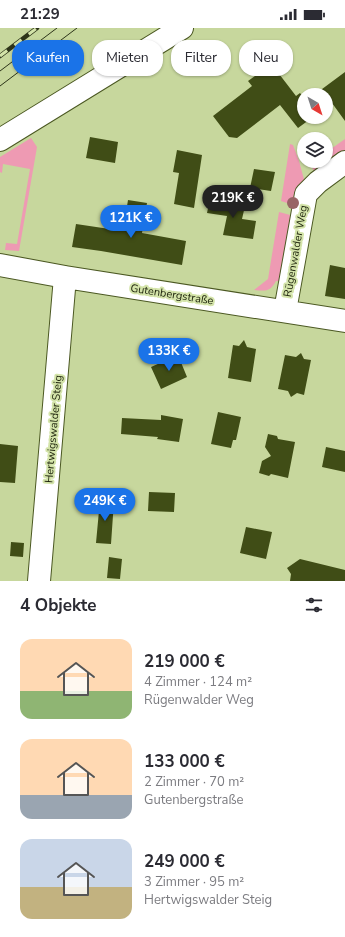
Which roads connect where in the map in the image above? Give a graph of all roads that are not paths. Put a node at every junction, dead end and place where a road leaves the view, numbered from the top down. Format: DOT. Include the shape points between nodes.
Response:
graph roads {
  1 [pos="182,28"];
  2 [pos="0,140"];
  3 [pos="345,162"];
  4 [pos="0,265"];
  5 [pos="65,277"];
  6 [pos="285,311"];
  7 [pos="345,321"];
  8 [pos="40,581"];
  1 -- 2 [label="street"];
  3 -- 6 [label="street, Rügenwalder Weg" via="306,194"];
  4 -- 5 [label="street, Gutenbergstraße"];
  5 -- 6 [label="street, Gutenbergstraße"];
  5 -- 8 [label="street, Hertwigswalder Steig"];
  6 -- 7 [label="street, Gutenbergstraße"];
}
